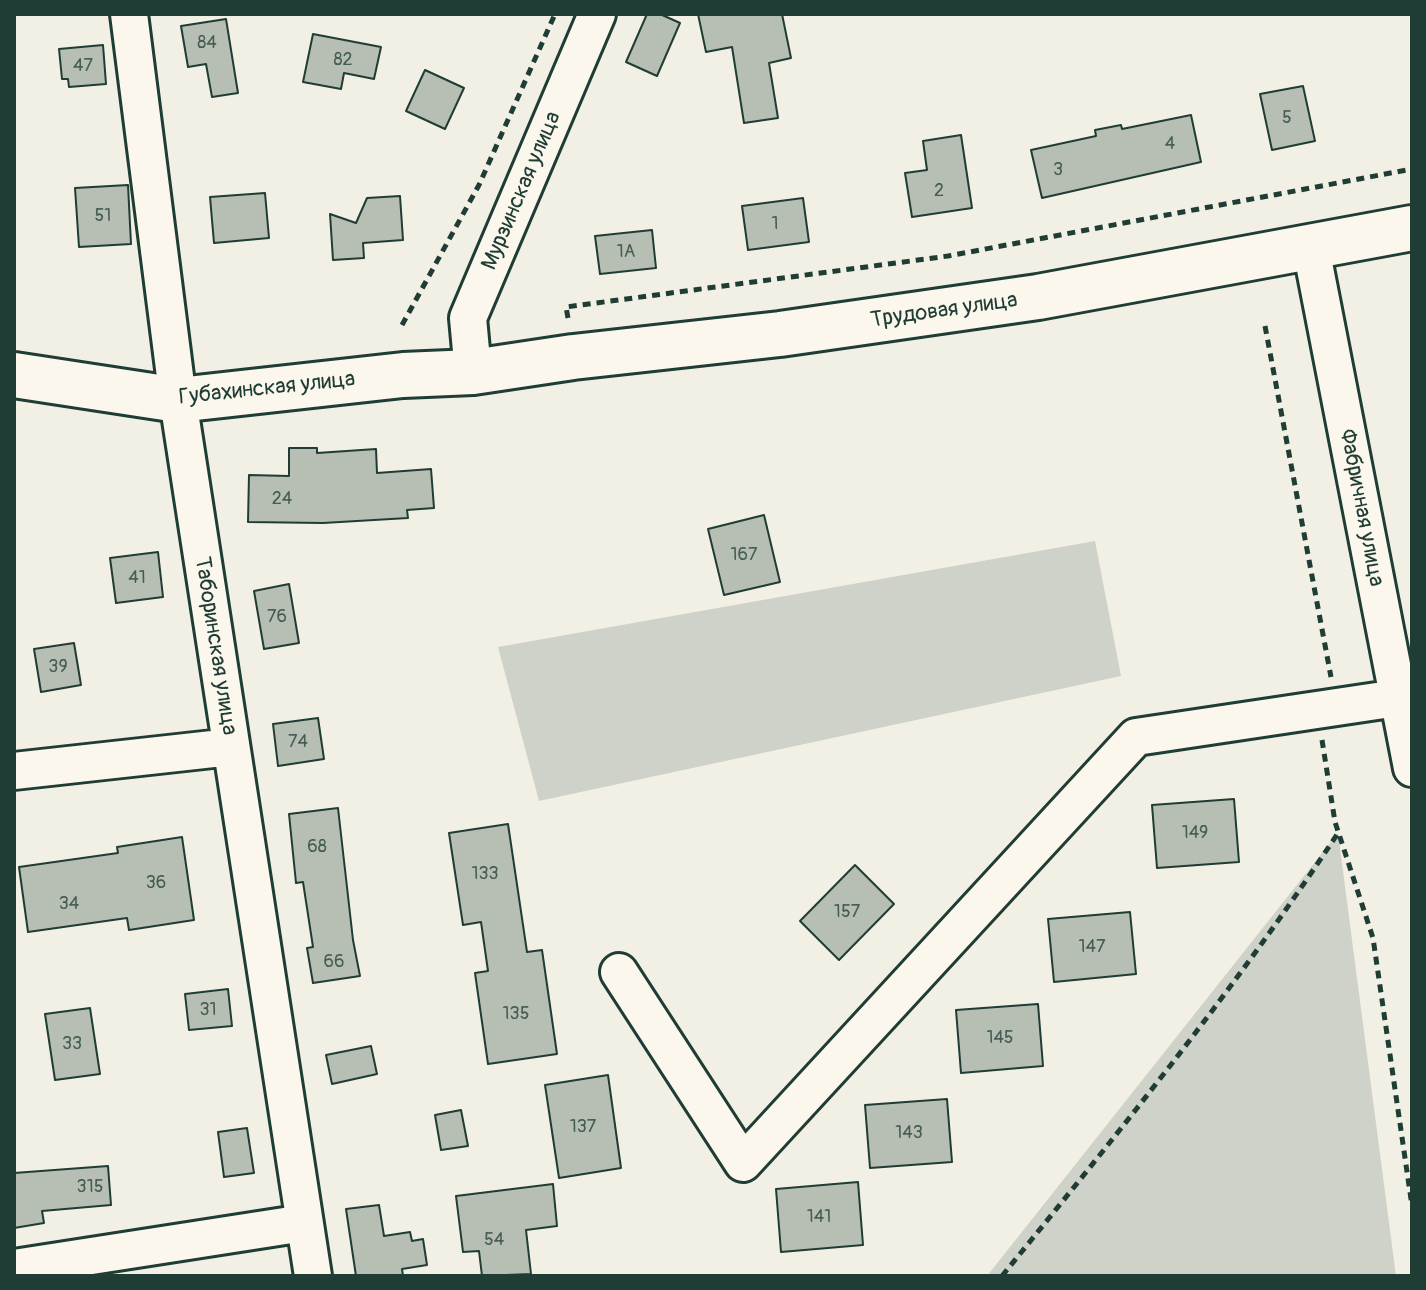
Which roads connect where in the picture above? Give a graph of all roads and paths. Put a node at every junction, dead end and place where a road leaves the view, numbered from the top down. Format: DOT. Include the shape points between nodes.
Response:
graph roads {
  1 [pos="129,14"];
  2 [pos="555,14"];
  3 [pos="597,14"];
  4 [pos="1412,169"];
  5 [pos="1412,228"];
  6 [pos="1311,248"];
  7 [pos="568,318"];
  8 [pos="402,325"];
  9 [pos="1265,326"];
  10 [pos="473,372"];
  11 [pos="14,375"];
  12 [pos="178,400"];
  13 [pos="1397,698"];
  14 [pos="1317,710"];
  15 [pos="231,747"];
  16 [pos="1412,768"];
  17 [pos="14,771"];
  18 [pos="1338,833"];
  19 [pos="619,972"];
  20 [pos="1412,1206"];
  21 [pos="304,1223"];
  22 [pos="14,1268"];
  23 [pos="313,1276"];
  24 [pos="1002,1276"];
  1 -- 12 [label="street, Таборинская улица"];
  2 -- 8 [label="path" via="479,185"];
  3 -- 10 [label="street, Мурзинская улица" via="468,318"];
  4 -- 7 [label="path" via="948,256 566,307"];
  5 -- 6 [label="main road, Трудовая улица"];
  6 -- 10 [label="main road, Трудовая улица" via="1024,299"];
  6 -- 13 [label="street, Фабричная улица"];
  9 -- 14 [label="path" via="1334,692 1314,696"];
  10 -- 12 [label="main road, Губахинская улица"];
  11 -- 12 [label="main road, Губахинская улица"];
  12 -- 15 [label="street, Таборинская улица"];
  13 -- 14 [label="street"];
  13 -- 16 [label="street, Фабричная улица"];
  14 -- 19 [label="street" via="1136,737 743,1163"];
  14 -- 20 [label="path" via="1335,822 1373,938"];
  15 -- 17 [label="street"];
  15 -- 21 [label="street, Таборинская улица"];
  18 -- 24 [label="path" via="1243,971"];
  21 -- 22 [label="street"];
  21 -- 23 [label="street, Таборинская улица"];
}
